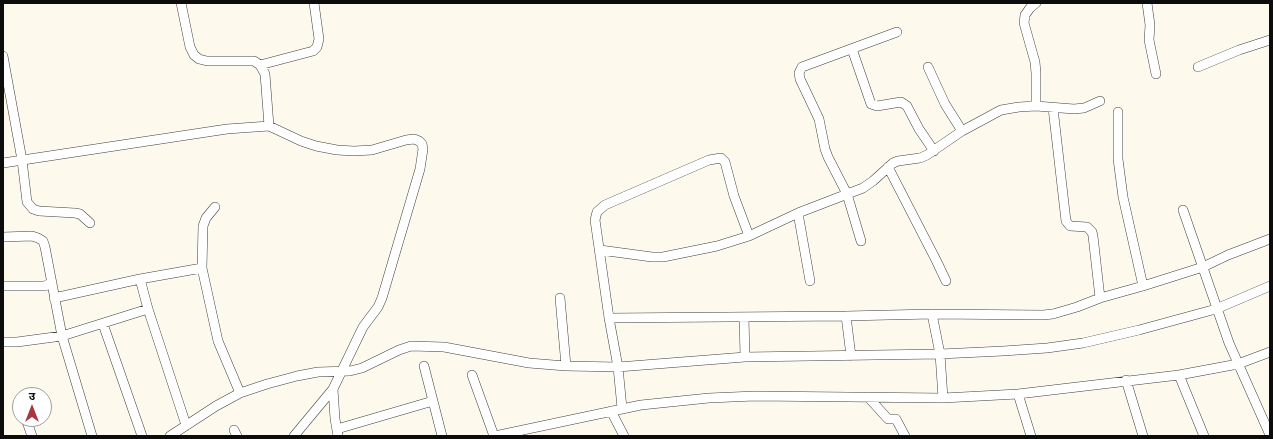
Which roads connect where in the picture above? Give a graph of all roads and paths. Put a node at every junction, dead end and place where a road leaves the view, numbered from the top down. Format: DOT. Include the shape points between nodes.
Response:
graph roads {
  1 [pos="181,3"];
  2 [pos="314,3"];
  3 [pos="1147,3"];
  4 [pos="1031,5"];
  5 [pos="897,32"];
  6 [pos="1270,40"];
  7 [pos="852,49"];
  8 [pos="3,56"];
  9 [pos="260,65"];
  10 [pos="928,66"];
  11 [pos="1198,67"];
  12 [pos="1156,74"];
  13 [pos="1100,101"];
  14 [pos="1036,106"];
  15 [pos="1053,108"];
  16 [pos="1118,112"];
  17 [pos="269,126"];
  18 [pos="962,131"];
  19 [pos="934,151"];
  20 [pos="22,160"];
  21 [pos="3,163"];
  22 [pos="888,167"];
  23 [pos="847,194"];
  24 [pos="215,207"];
  25 [pos="1183,210"];
  26 [pos="798,213"];
  27 [pos="90,223"];
  28 [pos="749,236"];
  29 [pos="3,237"];
  30 [pos="1270,239"];
  31 [pos="861,240"];
  32 [pos="600,250"];
  33 [pos="1204,267"];
  34 [pos="202,268"];
  35 [pos="140,279"];
  36 [pos="810,281"];
  37 [pos="946,281"];
  38 [pos="52,282"];
  39 [pos="3,286"];
  40 [pos="1143,286"];
  41 [pos="1270,286"];
  42 [pos="54,298"];
  43 [pos="560,298"];
  44 [pos="1100,298"];
  45 [pos="148,309"];
  46 [pos="1216,309"];
  47 [pos="932,314"];
  48 [pos="846,316"];
  49 [pos="744,317"];
  50 [pos="609,318"];
  51 [pos="103,324"];
  52 [pos="62,336"];
  53 [pos="3,342"];
  54 [pos="1270,352"];
  55 [pos="940,354"];
  56 [pos="851,356"];
  57 [pos="745,357"];
  58 [pos="1238,364"];
  59 [pos="424,366"];
  60 [pos="566,366"];
  61 [pos="618,367"];
  62 [pos="342,371"];
  63 [pos="472,375"];
  64 [pos="1179,375"];
  65 [pos="1126,380"];
  66 [pos="333,389"];
  67 [pos="240,393"];
  68 [pos="1018,394"];
  69 [pos="868,397"];
  70 [pos="943,398"];
  71 [pos="433,401"];
  72 [pos="622,408"];
  73 [pos="610,411"];
  74 [pos="186,425"];
  75 [pos="337,433"];
  76 [pos="1270,435"];
  77 [pos="92,436"];
  78 [pos="142,436"];
  79 [pos="170,436"];
  80 [pos="294,436"];
  81 [pos="442,436"];
  82 [pos="494,436"];
  83 [pos="624,436"];
  84 [pos="905,436"];
  85 [pos="1031,436"];
  86 [pos="1141,436"];
  87 [pos="1204,436"];
  1 -- 9 [label="street" via="190,46 199,59 254,61"];
  2 -- 9 [label="street" via="317,47 313,51"];
  3 -- 12 [label="street" via="1149,40"];
  4 -- 14 [label="street" via="1024,23 1035,62"];
  5 -- 7 [label="street"];
  6 -- 11 [label="street"];
  7 -- 19 [label="street" via="871,104 877,106 901,102 907,106"];
  7 -- 23 [label="street" via="802,68 799,73 819,119 828,158"];
  8 -- 20 [label="street"];
  9 -- 17 [label="street" via="265,74"];
  10 -- 18 [label="street" via="945,104"];
  13 -- 15 [label="street" via="1084,108"];
  14 -- 15 [label="street"];
  14 -- 18 [label="street" via="1000,110"];
  15 -- 44 [label="street" via="1066,221 1070,226 1087,227 1092,232"];
  16 -- 40 [label="street" via="1118,159 1123,197"];
  17 -- 20 [label="street" via="227,129"];
  17 -- 62 [label="street" via="301,141 337,150 372,150 414,139 422,144 420,169 382,298 363,327"];
  18 -- 19 [label="street"];
  19 -- 22 [label="street" via="920,158 898,161"];
  20 -- 21 [label="street"];
  20 -- 27 [label="street" via="26,198 30,206 39,211 80,214"];
  22 -- 23 [label="street" via="863,188"];
  22 -- 37 [label="street"];
  23 -- 26 [label="street"];
  23 -- 31 [label="street"];
  24 -- 34 [label="street" via="203,226"];
  25 -- 33 [label="street"];
  26 -- 28 [label="street"];
  26 -- 36 [label="street"];
  28 -- 32 [label="street" via="717,246 663,257"];
  28 -- 32 [label="street" via="724,162 717,158 600,208 595,220"];
  29 -- 38 [label="street" via="32,236 43,241"];
  30 -- 33 [label="street"];
  32 -- 50 [label="street"];
  33 -- 40 [label="street"];
  33 -- 46 [label="street"];
  34 -- 35 [label="street"];
  34 -- 67 [label="street" via="218,340"];
  35 -- 42 [label="street"];
  35 -- 45 [label="street"];
  38 -- 39 [label="street" via="45,286"];
  38 -- 42 [label="street"];
  40 -- 44 [label="street"];
  41 -- 46 [label="street"];
  42 -- 52 [label="street"];
  43 -- 60 [label="street"];
  44 -- 47 [label="street" via="1077,307 1043,315"];
  45 -- 51 [label="street"];
  45 -- 74 [label="street"];
  46 -- 55 [label="street" via="1083,343 1047,348"];
  46 -- 58 [label="street"];
  47 -- 48 [label="street"];
  47 -- 55 [label="street"];
  48 -- 49 [label="street"];
  48 -- 56 [label="street"];
  49 -- 50 [label="street"];
  49 -- 57 [label="street"];
  50 -- 61 [label="street"];
  51 -- 52 [label="street"];
  51 -- 78 [label="street"];
  52 -- 53 [label="street"];
  52 -- 77 [label="street"];
  54 -- 58 [label="street"];
  55 -- 56 [label="street"];
  55 -- 70 [label="street"];
  56 -- 57 [label="street"];
  57 -- 61 [label="street"];
  58 -- 64 [label="street"];
  58 -- 76 [label="street"];
  59 -- 71 [label="street"];
  60 -- 61 [label="street"];
  60 -- 62 [label="street" via="530,363 423,345 399,350 362,368"];
  61 -- 72 [label="street"];
  62 -- 66 [label="street"];
  62 -- 67 [label="street" via="296,376"];
  63 -- 82 [label="street"];
  64 -- 65 [label="street"];
  64 -- 87 [label="street"];
  65 -- 68 [label="street"];
  65 -- 86 [label="street"];
  66 -- 75 [label="street"];
  66 -- 80 [label="street"];
  67 -- 74 [label="street"];
  68 -- 70 [label="street"];
  68 -- 85 [label="street"];
  69 -- 70 [label="street"];
  69 -- 72 [label="street" via="754,396"];
  69 -- 84 [label="street" via="888,419 896,419"];
  71 -- 75 [label="street"];
  71 -- 81 [label="street"];
  72 -- 73 [label="street"];
  73 -- 82 [label="street"];
  73 -- 83 [label="street"];
  74 -- 79 [label="street"];
}
